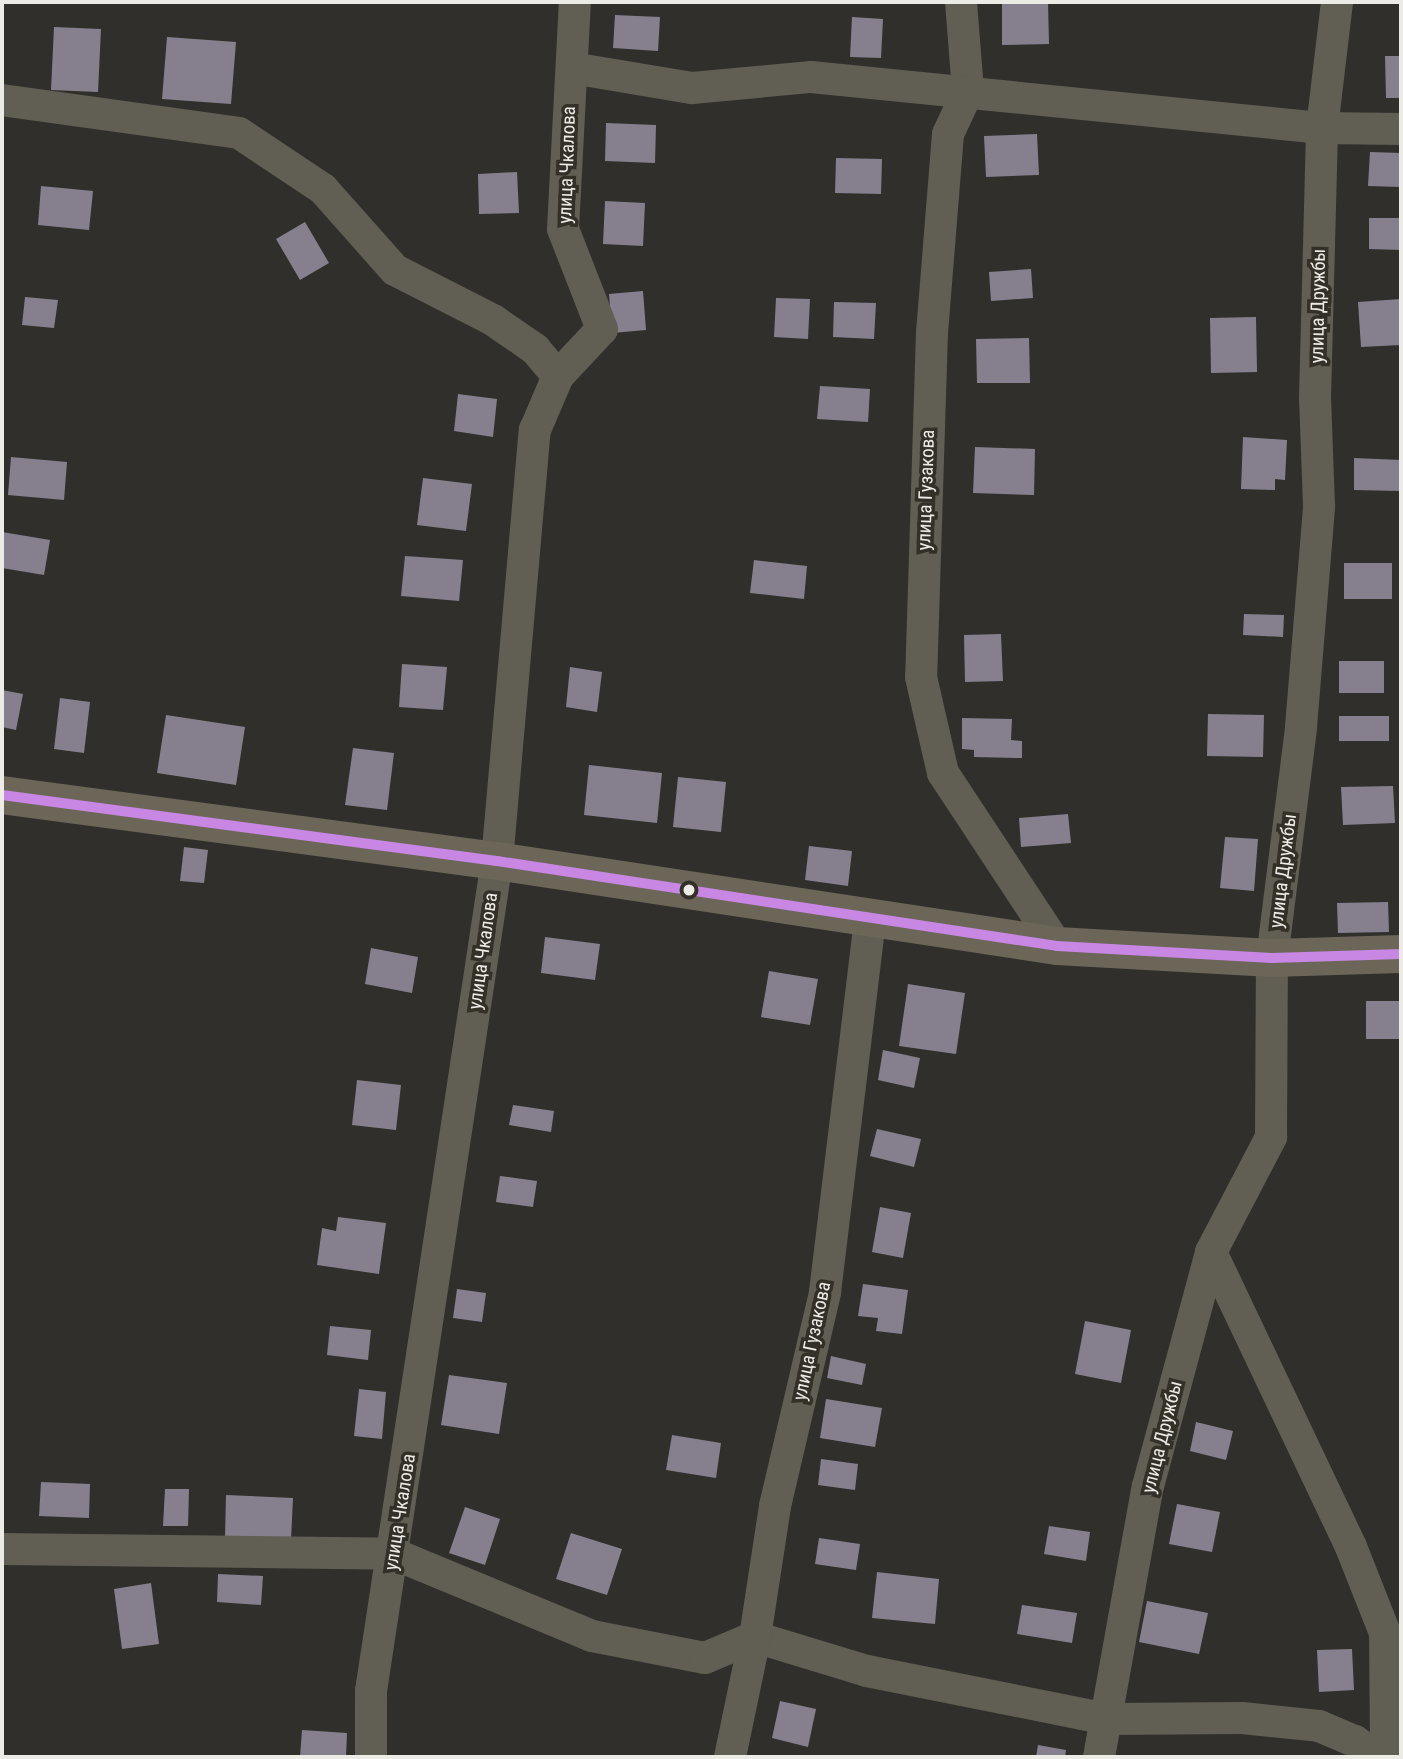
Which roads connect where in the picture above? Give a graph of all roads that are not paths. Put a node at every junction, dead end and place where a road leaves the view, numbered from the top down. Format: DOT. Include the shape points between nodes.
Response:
graph roads {
  1 [pos="575,2"];
  2 [pos="961,2"];
  3 [pos="1337,2"];
  4 [pos="572,68"];
  5 [pos="968,91"];
  6 [pos="2,100"];
  7 [pos="1322,128"];
  8 [pos="1401,129"];
  9 [pos="558,376"];
  10 [pos="2,794"];
  11 [pos="497,861"];
  12 [pos="870,920"];
  13 [pos="1057,946"];
  14 [pos="1401,954"];
  15 [pos="1272,958"];
  16 [pos="1211,1252"];
  17 [pos="2,1549"];
  18 [pos="394,1554"];
  19 [pos="755,1637"];
  20 [pos="1108,1719"];
  21 [pos="371,1757"];
  22 [pos="730,1757"];
  23 [pos="1099,1757"];
  24 [pos="1376,1757"];
  25 [pos="1386,1757"];
  1 -- 4 [label="street, улица Чкалова"];
  2 -- 5 [label="street, улица Гузакова"];
  3 -- 7 [label="street, улица Дружбы"];
  4 -- 5 [label="street" via="692,88 811,77"];
  4 -- 9 [label="street, улица Чкалова" via="564,229 603,329"];
  5 -- 7 [label="street"];
  5 -- 13 [label="street, улица Гузакова" via="948,134 932,332 921,677 943,773"];
  6 -- 9 [label="street" via="239,133 323,189 395,270 493,320 535,349"];
  7 -- 8 [label="street"];
  7 -- 15 [label="street, улица Дружбы" via="1315,398 1319,506 1301,727"];
  9 -- 11 [label="street, улица Чкалова" via="536,430"];
  10 -- 11 [label="main road"];
  11 -- 12 [label="main road"];
  11 -- 18 [label="street, улица Чкалова"];
  12 -- 13 [label="main road"];
  12 -- 19 [label="street, улица Гузакова" via="825,1292 775,1506"];
  13 -- 15 [label="main road"];
  14 -- 15 [label="main road"];
  15 -- 16 [label="street, улица Дружбы" via="1271,1137"];
  16 -- 20 [label="street, улица Дружбы" via="1148,1486"];
  16 -- 25 [label="street" via="1351,1547 1385,1633"];
  17 -- 18 [label="street"];
  18 -- 19 [label="street" via="592,1636 705,1658"];
  18 -- 21 [label="street, улица Чкалова" via="371,1691"];
  19 -- 20 [label="street" via="867,1671"];
  19 -- 22 [label="street, улица Гузакова"];
  20 -- 23 [label="street, улица Дружбы"];
  20 -- 24 [label="street" via="1242,1717 1319,1726 1355,1741"];
}
